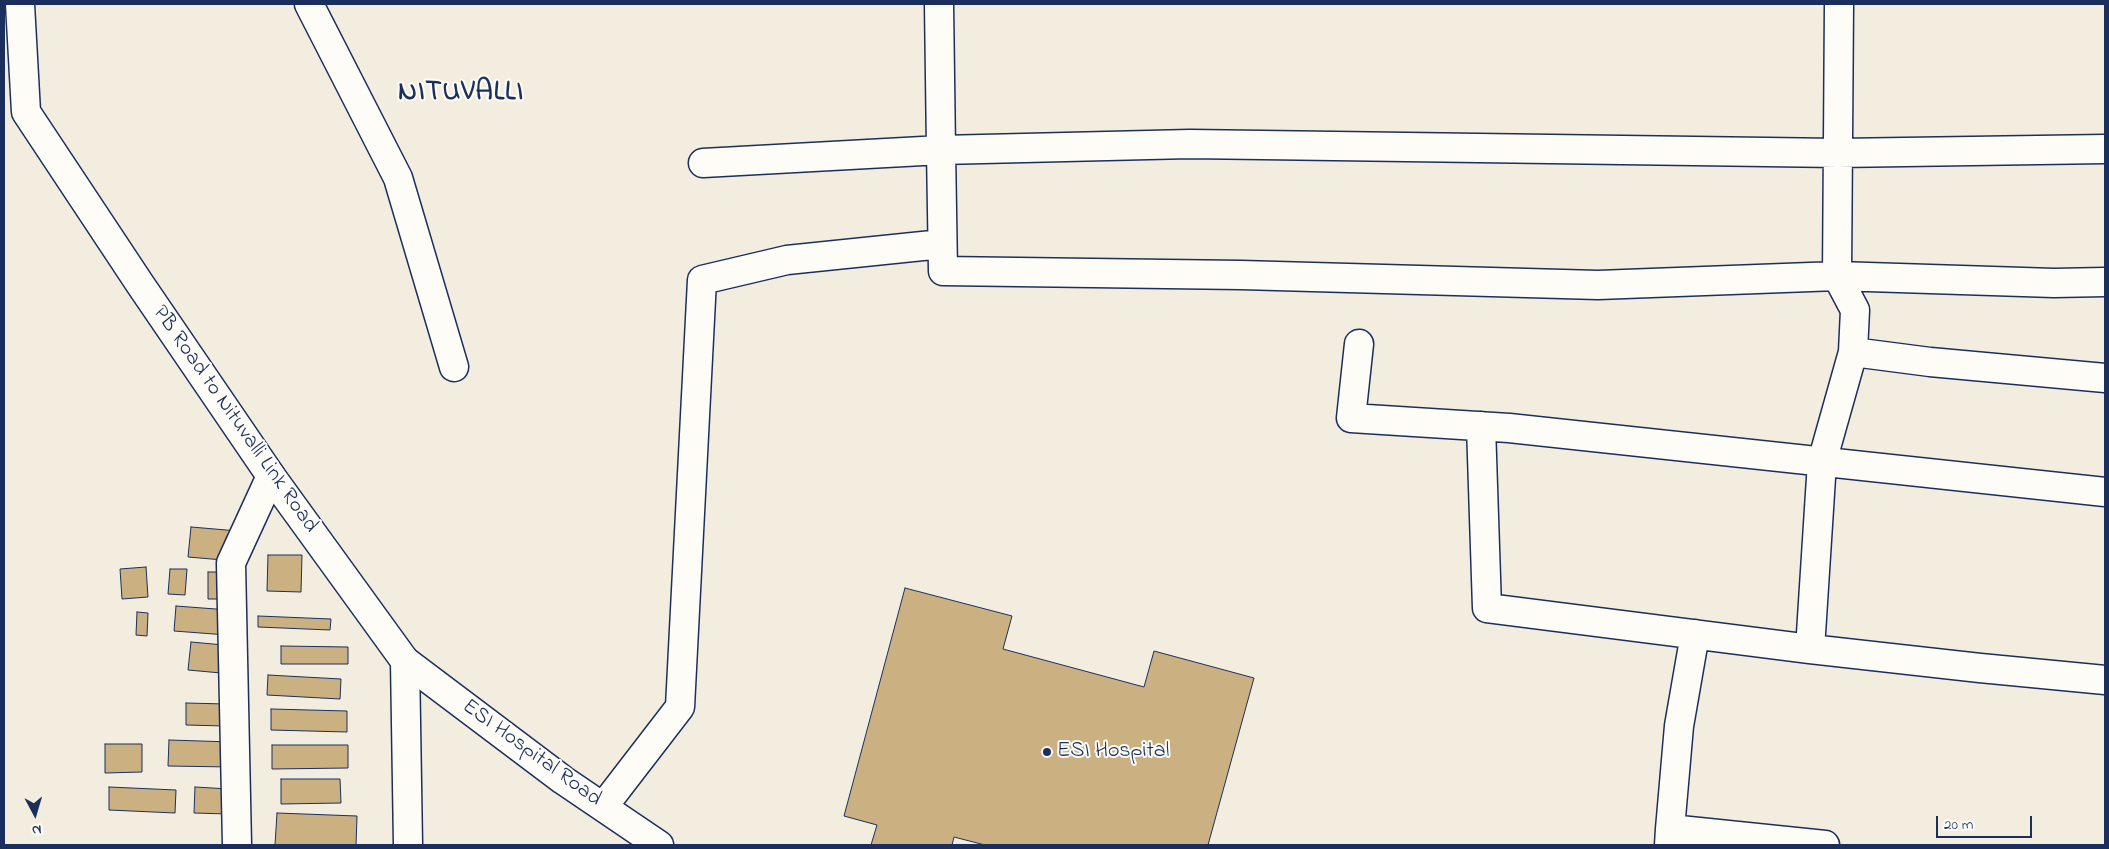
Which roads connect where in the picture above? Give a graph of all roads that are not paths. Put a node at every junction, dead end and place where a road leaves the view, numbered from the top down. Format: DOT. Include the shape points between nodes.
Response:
graph roads {
  1 [pos="20,4"];
  2 [pos="309,4"];
  3 [pos="939,4"];
  4 [pos="1839,4"];
  5 [pos="941,150"];
  6 [pos="2105,150"];
  7 [pos="1838,153"];
  8 [pos="703,163"];
  9 [pos="942,244"];
  10 [pos="1837,276"];
  11 [pos="2105,282"];
  12 [pos="1359,344"];
  13 [pos="1853,352"];
  14 [pos="454,367"];
  15 [pos="2105,378"];
  16 [pos="1481,426"];
  17 [pos="1822,462"];
  18 [pos="271,476"];
  19 [pos="2105,492"];
  20 [pos="1695,634"];
  21 [pos="1810,649"];
  22 [pos="405,661"];
  23 [pos="2105,680"];
  24 [pos="603,807"];
  25 [pos="1670,837"];
  26 [pos="237,845"];
  27 [pos="408,845"];
  28 [pos="659,845"];
  29 [pos="1826,845"];
  1 -- 18 [label="street, PB Road to Nituvalli Link Road" via="26,112"];
  2 -- 14 [label="street" via="398,178"];
  3 -- 5 [label="street"];
  4 -- 7 [label="street"];
  5 -- 7 [label="street" via="1190,144"];
  5 -- 8 [label="street"];
  5 -- 9 [label="street"];
  6 -- 7 [label="street"];
  7 -- 10 [label="street"];
  9 -- 10 [label="street" via="943,271 1598,285"];
  9 -- 24 [label="street" via="787,260 702,280 680,707"];
  10 -- 11 [label="street"];
  10 -- 13 [label="street" via="1855,310"];
  12 -- 16 [label="street" via="1352,418"];
  13 -- 15 [label="street"];
  13 -- 17 [label="street"];
  16 -- 17 [label="street"];
  16 -- 20 [label="street" via="1487,608"];
  17 -- 19 [label="street"];
  17 -- 21 [label="street"];
  18 -- 22 [label="street, PB Road to Nituvalli Link Road"];
  18 -- 26 [label="street" via="231,563"];
  20 -- 21 [label="street"];
  20 -- 25 [label="street" via="1679,726"];
  21 -- 23 [label="street"];
  22 -- 24 [label="street, ESI Hospital Road"];
  22 -- 27 [label="street"];
  24 -- 28 [label="street, ESI Hospital Road"];
  25 -- 29 [label="street"];
}
